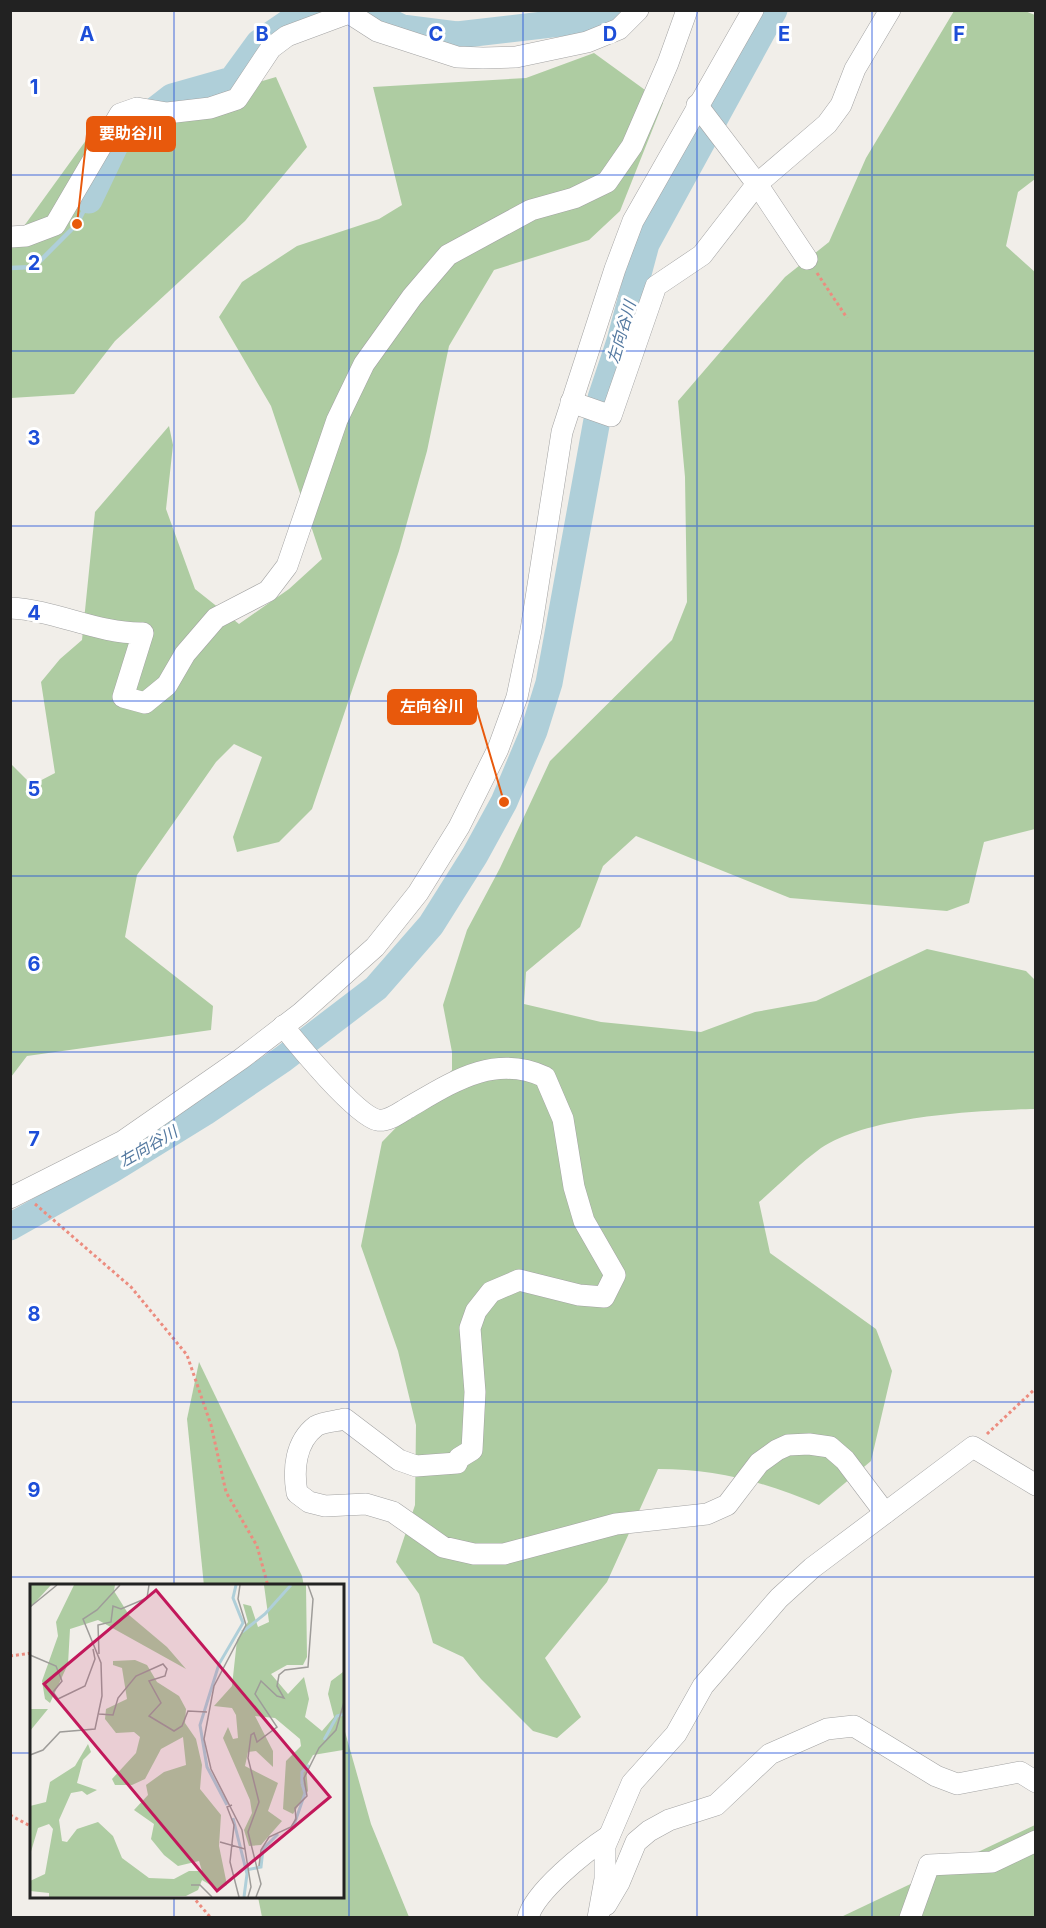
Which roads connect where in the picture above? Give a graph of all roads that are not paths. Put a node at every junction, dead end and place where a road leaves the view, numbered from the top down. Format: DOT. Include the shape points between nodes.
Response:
graph roads {
  1 [pos="638,10"];
  2 [pos="687,10"];
  3 [pos="753,10"];
  4 [pos="890,10"];
  5 [pos="697,105"];
  6 [pos="757,184"];
  7 [pos="10,237"];
  8 [pos="807,259"];
  9 [pos="571,402"];
  10 [pos="10,608"];
  11 [pos="283,1026"];
  12 [pos="16,1196"];
  13 [pos="1035,1485"];
  14 [pos="885,1513"];
  15 [pos="1035,1782"];
  16 [pos="609,1836"];
  17 [pos="1035,1841"];
  18 [pos="528,1917"];
  19 [pos="598,1917"];
  20 [pos="910,1917"];
  1 -- 7 [label="street" via="619,29 587,42 516,57 457,57 377,31 349,13 309,27 271,48 237,99 210,108 167,113 137,108 120,114 55,225 26,236"];
  2 -- 10 [label="street" via="632,146 607,182 574,198 531,210 447,255 412,297 364,364 337,420 287,566 268,591 216,618 184,654 167,685 145,703 123,697 143,633 119,633"];
  3 -- 5 [label="street"];
  4 -- 6 [label="street" via="855,69 841,105 827,124"];
  5 -- 6 [label="street"];
  5 -- 9 [label="street" via="633,221"];
  6 -- 8 [label="street"];
  6 -- 9 [label="street" via="702,255 656,286 611,416"];
  9 -- 11 [label="street" via="562,432 517,697 498,748 459,827 418,893 375,947"];
  11 -- 12 [label="street" via="123,1141"];
  11 -- 14 [label="street" via="348,1099 376,1120 390,1119 480,1070 531,1070 545,1077 563,1119 584,1221 615,1275 604,1297 519,1280 491,1292 476,1311 470,1328 475,1392 472,1450 457,1463 416,1466 399,1460 345,1419 317,1426 299,1449 294,1471 297,1493 309,1502 325,1506 366,1504 393,1512 443,1547 474,1554 504,1554 616,1524 707,1514 727,1505 759,1463 777,1450 809,1444 830,1447 845,1460"];
  13 -- 14 [label="street" via="973,1447"];
  14 -- 16 [label="street" via="779,1598 710,1677 676,1734 632,1783"];
  15 -- 19 [label="street" via="1020,1772 957,1784 854,1726 827,1729 770,1754 716,1805 669,1820 649,1831 636,1842 619,1883"];
  16 -- 18 [label="street" via="561,1874 530,1908"];
  16 -- 19 [label="street"];
  17 -- 20 [label="street" via="992,1862 929,1865"];
}
